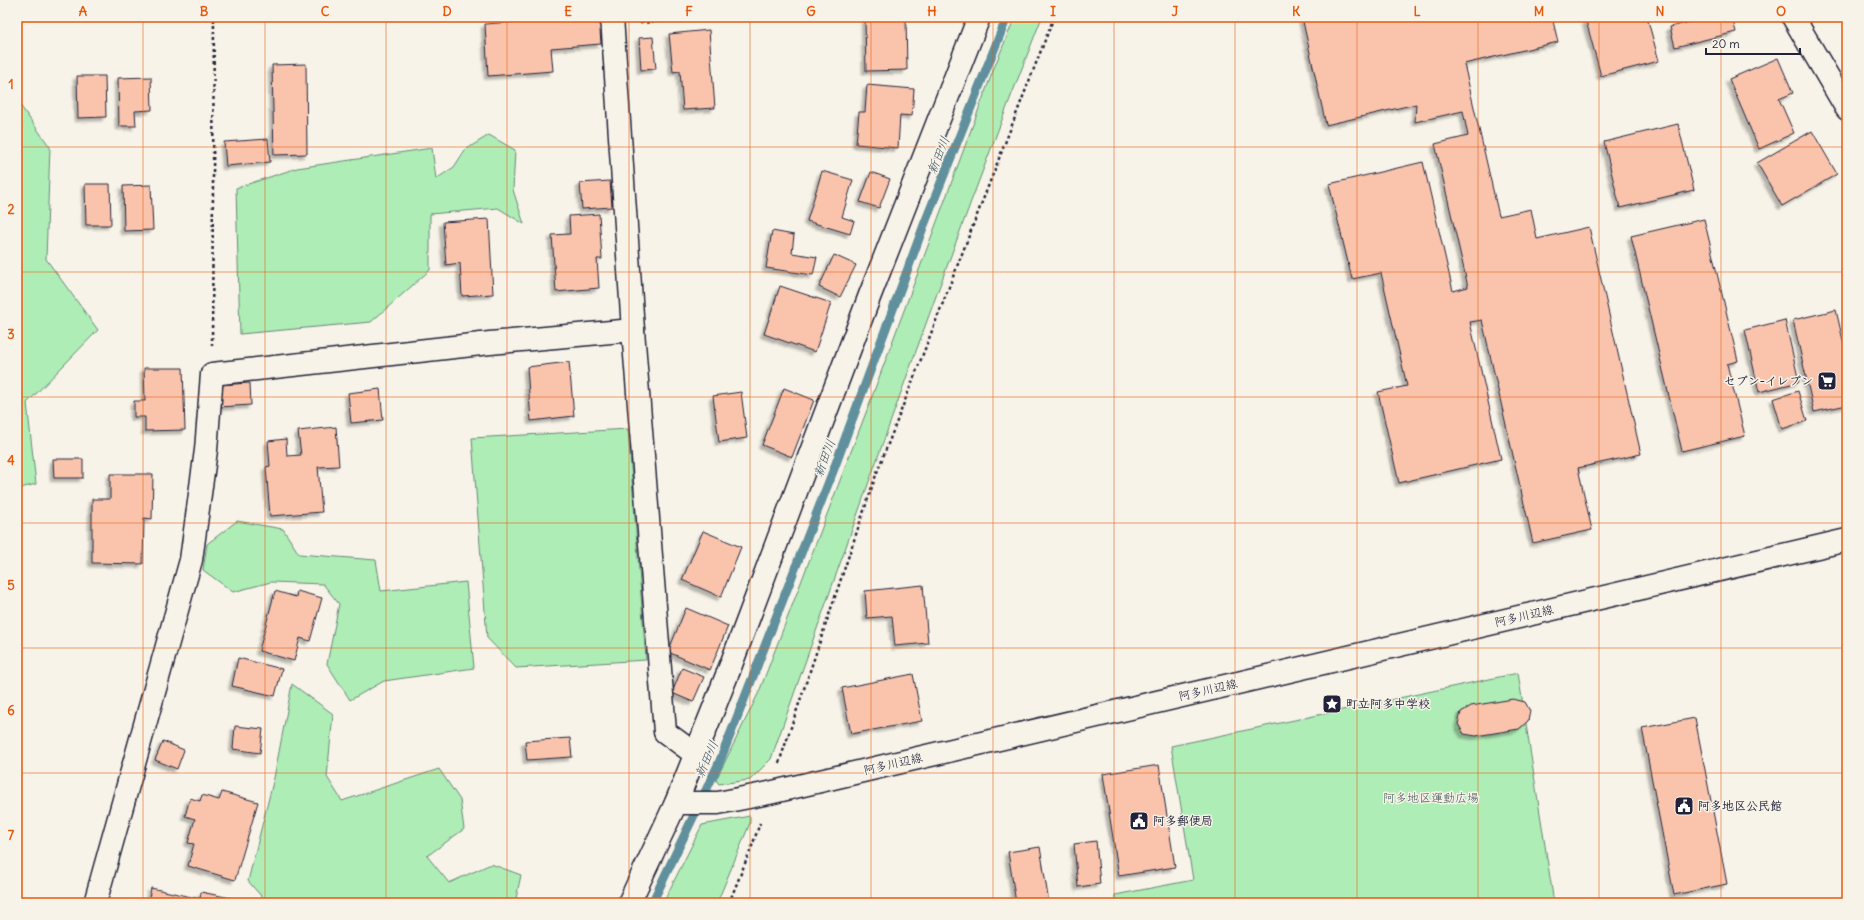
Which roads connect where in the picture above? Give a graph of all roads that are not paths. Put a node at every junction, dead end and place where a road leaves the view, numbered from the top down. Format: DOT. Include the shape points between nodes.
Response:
graph roads {
  1 [pos="979,17"];
  2 [pos="1793,17"];
  3 [pos="612,21"];
  4 [pos="1847,109"];
  5 [pos="633,330"];
  6 [pos="1847,540"];
  7 [pos="695,754"];
  8 [pos="692,803"];
  9 [pos="95,903"];
  10 [pos="629,903"];
  1 -- 7 [label="main road"];
  2 -- 4 [label="main road"];
  3 -- 5 [label="main road"];
  5 -- 7 [label="main road" via="665,732"];
  5 -- 9 [label="main road" via="474,344 212,374 206,450 191,560"];
  6 -- 8 [label="main road, 阿多川辺線" via="769,793"];
  7 -- 8 [label="main road"];
  8 -- 10 [label="main road"];
}
